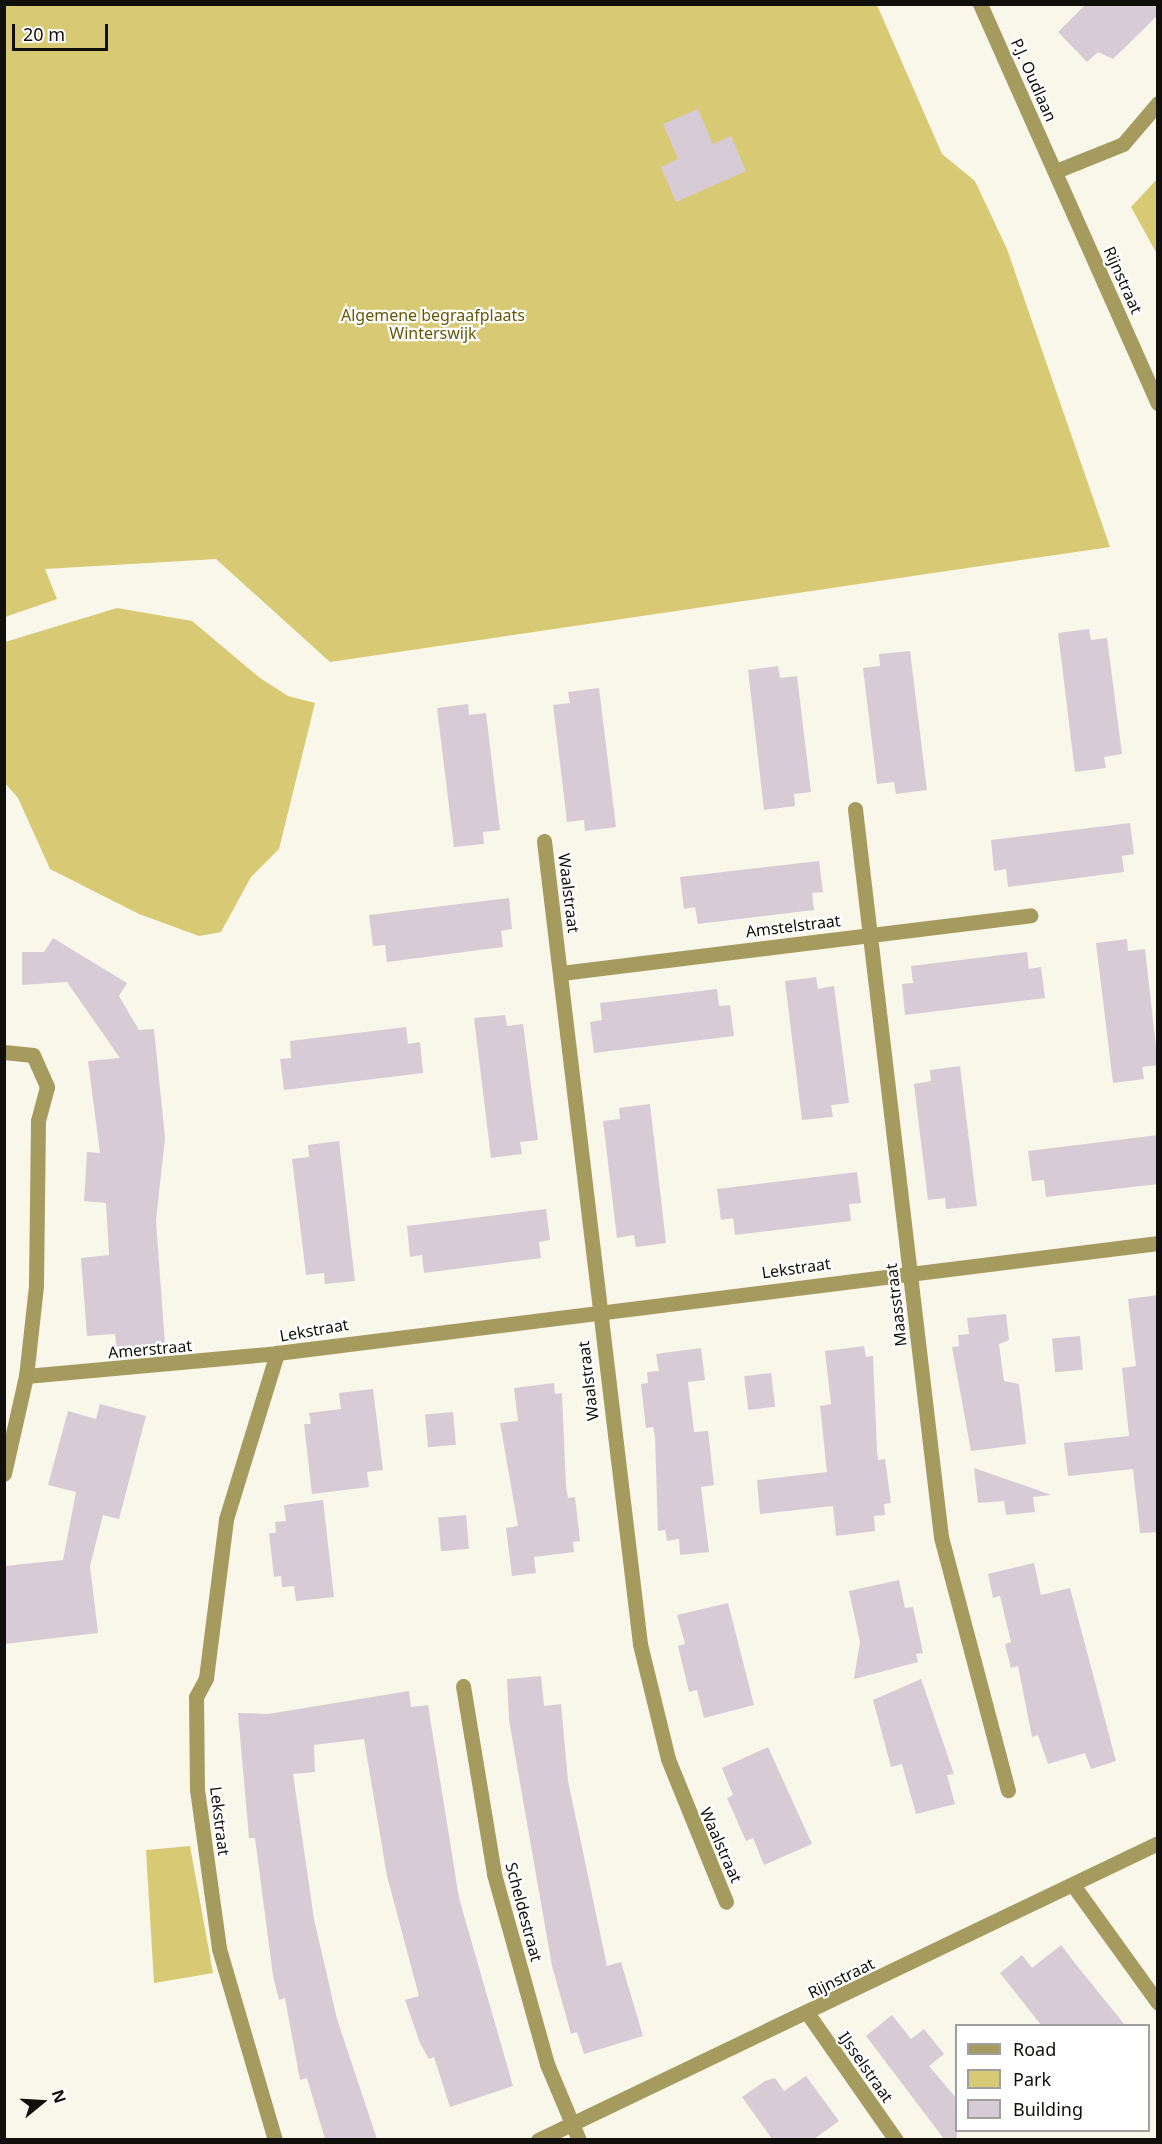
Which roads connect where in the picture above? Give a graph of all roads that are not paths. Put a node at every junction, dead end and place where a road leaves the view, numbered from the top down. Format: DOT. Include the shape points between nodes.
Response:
graph roads {
  1 [pos="980,4"];
  2 [pos="1158,103"];
  3 [pos="1056,171"];
  4 [pos="1158,403"];
  5 [pos="855,809"];
  6 [pos="544,841"];
  7 [pos="1029,915"];
  8 [pos="869,935"];
  9 [pos="561,973"];
  10 [pos="4,1052"];
  11 [pos="1158,1244"];
  12 [pos="910,1271"];
  13 [pos="598,1310"];
  14 [pos="277,1353"];
  15 [pos="26,1376"];
  16 [pos="4,1474"];
  17 [pos="463,1686"];
  18 [pos="1008,1790"];
  19 [pos="1158,1843"];
  20 [pos="1074,1885"];
  21 [pos="726,1902"];
  22 [pos="1158,2003"];
  23 [pos="808,2014"];
  24 [pos="570,2124"];
  25 [pos="275,2139"];
  26 [pos="538,2139"];
  27 [pos="579,2139"];
  28 [pos="897,2139"];
  1 -- 3 [label="street, P.J. Oudlaan"];
  2 -- 3 [label="street" via="1122,144"];
  3 -- 4 [label="street, Rijnstraat"];
  5 -- 8 [label="street, Maasstraat"];
  6 -- 9 [label="street, Waalstraat"];
  7 -- 8 [label="street, Amstelstraat"];
  8 -- 9 [label="street, Amstelstraat"];
  8 -- 12 [label="street, Maasstraat"];
  9 -- 13 [label="street, Waalstraat"];
  10 -- 15 [label="street" via="33,1055 47,1087 38,1121 36,1286"];
  11 -- 12 [label="street, Lekstraat"];
  12 -- 13 [label="street, Lekstraat"];
  12 -- 18 [label="street, Maasstraat" via="941,1537"];
  13 -- 14 [label="street, Lekstraat"];
  13 -- 21 [label="street, Waalstraat" via="640,1644 668,1759"];
  14 -- 15 [label="street, Amerstraat"];
  14 -- 25 [label="street, Lekstraat" via="226,1519 206,1678 196,1696 197,1790 219,1948"];
  15 -- 16 [label="street"];
  17 -- 24 [label="street, Scheldestraat" via="494,1874 547,2064"];
  19 -- 20 [label="street, Rijnstraat"];
  20 -- 22 [label="street"];
  20 -- 23 [label="street, Rijnstraat"];
  23 -- 24 [label="street, Rijnstraat"];
  23 -- 28 [label="street, IJsselstraat"];
  24 -- 26 [label="street, Rijnstraat"];
  24 -- 27 [label="street, Scheldestraat"];
}
